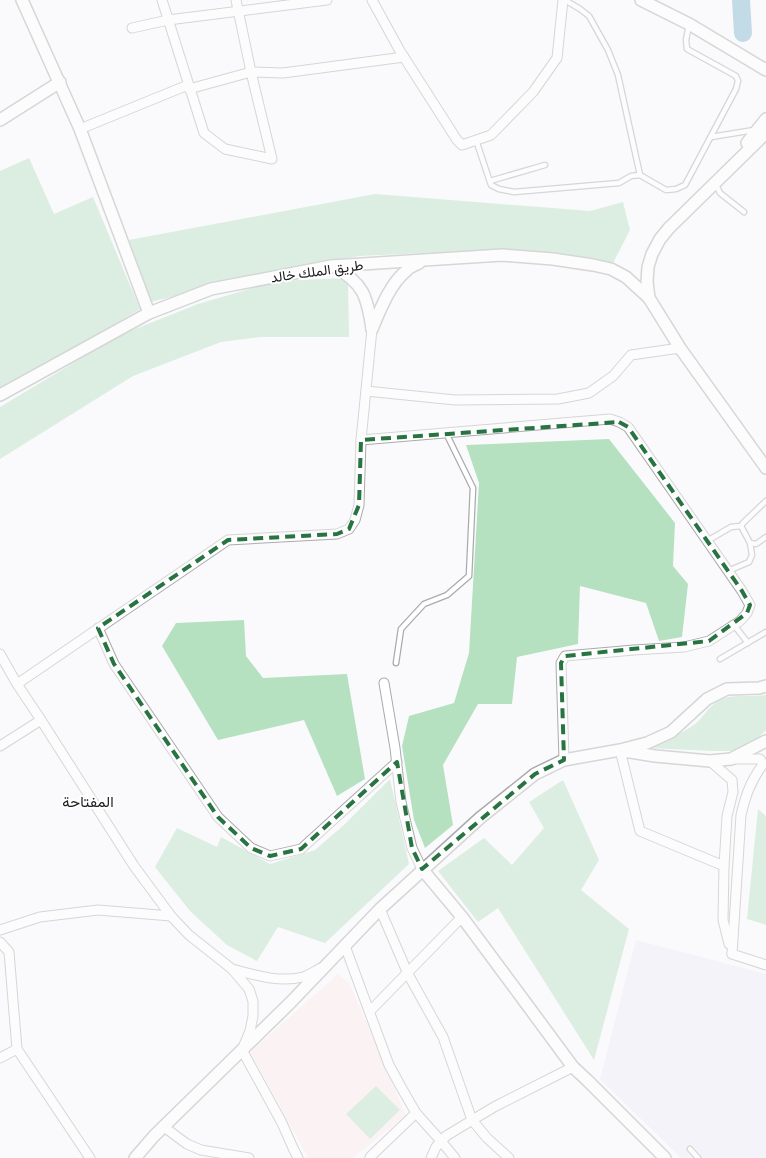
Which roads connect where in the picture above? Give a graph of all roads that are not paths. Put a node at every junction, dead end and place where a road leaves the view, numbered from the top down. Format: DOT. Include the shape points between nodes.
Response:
graph roads {
  1 [pos="22,0"];
  2 [pos="162,0"];
  3 [pos="236,0"];
  4 [pos="327,0"];
  5 [pos="372,0"];
  6 [pos="564,0"];
  7 [pos="641,0"];
  8 [pos="238,12"];
  9 [pos="168,20"];
  10 [pos="689,24"];
  11 [pos="132,28"];
  12 [pos="404,57"];
  13 [pos="766,70"];
  14 [pos="252,72"];
  15 [pos="60,82"];
  16 [pos="189,87"];
  17 [pos="766,119"];
  18 [pos="0,120"];
  19 [pos="80,129"];
  20 [pos="762,131"];
  21 [pos="711,137"];
  22 [pos="476,140"];
  23 [pos="545,165"];
  24 [pos="640,175"];
  25 [pos="490,180"];
  26 [pos="712,187"];
  27 [pos="744,212"];
  28 [pos="448,259"];
  29 [pos="332,266"];
  30 [pos="649,298"];
  31 [pos="149,313"];
  32 [pos="372,329"];
  33 [pos="680,348"];
  34 [pos="366,391"];
  35 [pos="0,395"];
  36 [pos="446,433"];
  37 [pos="361,440"];
  38 [pos="766,468"];
  39 [pos="766,501"];
  40 [pos="742,526"];
  41 [pos="766,537"];
  42 [pos="707,541"];
  43 [pos="750,543"];
  44 [pos="728,571"];
  45 [pos="734,625"];
  46 [pos="98,628"];
  47 [pos="766,632"];
  48 [pos="748,643"];
  49 [pos="0,654"];
  50 [pos="720,659"];
  51 [pos="396,663"];
  52 [pos="384,683"];
  53 [pos="17,684"];
  54 [pos="766,686"];
  55 [pos="41,720"];
  56 [pos="766,740"];
  57 [pos="0,746"];
  58 [pos="620,750"];
  59 [pos="732,759"];
  60 [pos="564,760"];
  61 [pos="710,761"];
  62 [pos="396,762"];
  63 [pos="724,866"];
  64 [pos="422,869"];
  65 [pos="380,909"];
  66 [pos="171,916"];
  67 [pos="462,917"];
  68 [pos="0,930"];
  69 [pos="0,942"];
  70 [pos="345,946"];
  71 [pos="732,954"];
  72 [pos="766,965"];
  73 [pos="324,967"];
  74 [pos="232,969"];
  75 [pos="408,974"];
  76 [pos="370,1012"];
  77 [pos="17,1049"];
  78 [pos="242,1050"];
  79 [pos="0,1058"];
  80 [pos="572,1067"];
  81 [pos="416,1114"];
  82 [pos="472,1120"];
  83 [pos="164,1126"];
  84 [pos="441,1141"];
  85 [pos="690,1149"];
  86 [pos="90,1158"];
  87 [pos="135,1158"];
  88 [pos="249,1158"];
  89 [pos="298,1158"];
  90 [pos="369,1158"];
  91 [pos="431,1158"];
  92 [pos="456,1158"];
  93 [pos="509,1158"];
  94 [pos="664,1158"];
  95 [pos="698,1158"];
  1 -- 15 [label="street"];
  2 -- 9 [label="street"];
  3 -- 8 [label="street"];
  4 -- 8 [label="street"];
  5 -- 12 [label="street"];
  6 -- 22 [label="street" via="557,58 533,92 491,135"];
  6 -- 24 [label="lane" via="589,16 608,50 618,75"];
  7 -- 10 [label="street"];
  8 -- 9 [label="street"];
  8 -- 14 [label="street"];
  9 -- 11 [label="street"];
  9 -- 16 [label="street"];
  10 -- 13 [label="street"];
  10 -- 21 [label="lane" via="687,49 736,76 738,82"];
  12 -- 14 [label="street" via="283,73"];
  12 -- 22 [label="street" via="457,140 462,145"];
  14 -- 16 [label="street"];
  14 -- 16 [label="street" via="272,159 225,149 204,133"];
  15 -- 18 [label="street"];
  15 -- 19 [label="street"];
  16 -- 19 [label="street"];
  17 -- 20 [label="street"];
  19 -- 31 [label="street"];
  20 -- 21 [label="lane"];
  20 -- 26 [label="street"];
  21 -- 24 [label="lane" via="685,185 666,190"];
  22 -- 25 [label="lane"];
  23 -- 25 [label="lane"];
  24 -- 25 [label="lane" via="619,183 514,192 491,185"];
  26 -- 27 [label="lane"];
  26 -- 30 [label="street" via="660,239 648,266"];
  28 -- 29 [label="street, طريق الملك خالد"];
  28 -- 30 [label="street, طريق الملك خالد" via="502,255 592,265 611,269 626,277"];
  28 -- 32 [label="street" via="420,262 406,270 382,304"];
  29 -- 31 [label="street, طريق الملك خالد" via="211,289"];
  29 -- 32 [label="street" via="346,274 363,291"];
  30 -- 33 [label="street"];
  31 -- 35 [label="street, طريق الملك خالد"];
  32 -- 34 [label="street"];
  33 -- 34 [label="street" via="631,355 613,376 589,393 558,399 455,400"];
  33 -- 38 [label="street"];
  34 -- 37 [label="street"];
  36 -- 37 [label="street"];
  36 -- 42 [label="street" via="610,419 619,422 628,427"];
  36 -- 51 [label="lane" via="473,488 469,576 447,595 424,604 401,629"];
  37 -- 46 [label="street" via="359,505 349,528 337,534 228,540"];
  39 -- 40 [label="lane"];
  40 -- 42 [label="lane" via="731,527"];
  40 -- 43 [label="lane"];
  41 -- 43 [label="lane" via="756,544"];
  42 -- 44 [label="street"];
  43 -- 44 [label="lane" via="752,555 749,562"];
  44 -- 45 [label="street" via="750,605"];
  45 -- 48 [label="lane"];
  45 -- 60 [label="street" via="709,641 684,647 566,656 561,663"];
  46 -- 53 [label="street"];
  46 -- 62 [label="street" via="114,664 218,817 251,848 270,856 301,850"];
  47 -- 48 [label="lane"];
  48 -- 50 [label="lane"];
  49 -- 53 [label="street"];
  52 -- 62 [label="street"];
  53 -- 55 [label="street"];
  54 -- 58 [label="street" via="727,689 707,699 670,732 647,743"];
  55 -- 57 [label="street"];
  55 -- 66 [label="street" via="134,866"];
  56 -- 59 [label="street"];
  58 -- 60 [label="street"];
  58 -- 61 [label="street"];
  58 -- 63 [label="street" via="640,831"];
  59 -- 61 [label="street"];
  59 -- 71 [label="street" via="760,759 763,764 746,793 741,815"];
  60 -- 64 [label="street" via="535,774"];
  61 -- 63 [label="street" via="732,780"];
  62 -- 64 [label="street" via="412,848"];
  63 -- 71 [label="street" via="723,920"];
  64 -- 65 [label="street"];
  64 -- 67 [label="street"];
  65 -- 70 [label="street"];
  65 -- 75 [label="street"];
  66 -- 68 [label="street" via="98,910 40,917"];
  66 -- 74 [label="street" via="189,935"];
  67 -- 75 [label="street"];
  67 -- 80 [label="street"];
  69 -- 77 [label="street" via="9,952"];
  70 -- 73 [label="street"];
  70 -- 76 [label="street"];
  71 -- 72 [label="street"];
  73 -- 74 [label="street" via="289,979"];
  73 -- 78 [label="street"];
  74 -- 78 [label="street" via="249,989 253,1001 250,1030"];
  75 -- 76 [label="street"];
  75 -- 82 [label="street" via="443,1036"];
  76 -- 81 [label="street" via="389,1065"];
  77 -- 79 [label="street"];
  77 -- 86 [label="street"];
  78 -- 83 [label="street"];
  78 -- 89 [label="street"];
  80 -- 82 [label="street"];
  80 -- 94 [label="street"];
  81 -- 84 [label="street"];
  81 -- 90 [label="street"];
  82 -- 84 [label="street"];
  82 -- 93 [label="street"];
  83 -- 87 [label="street"];
  83 -- 88 [label="street" via="187,1144 201,1150"];
  84 -- 91 [label="street"];
  84 -- 92 [label="street"];
  85 -- 95 [label="lane"];
}
